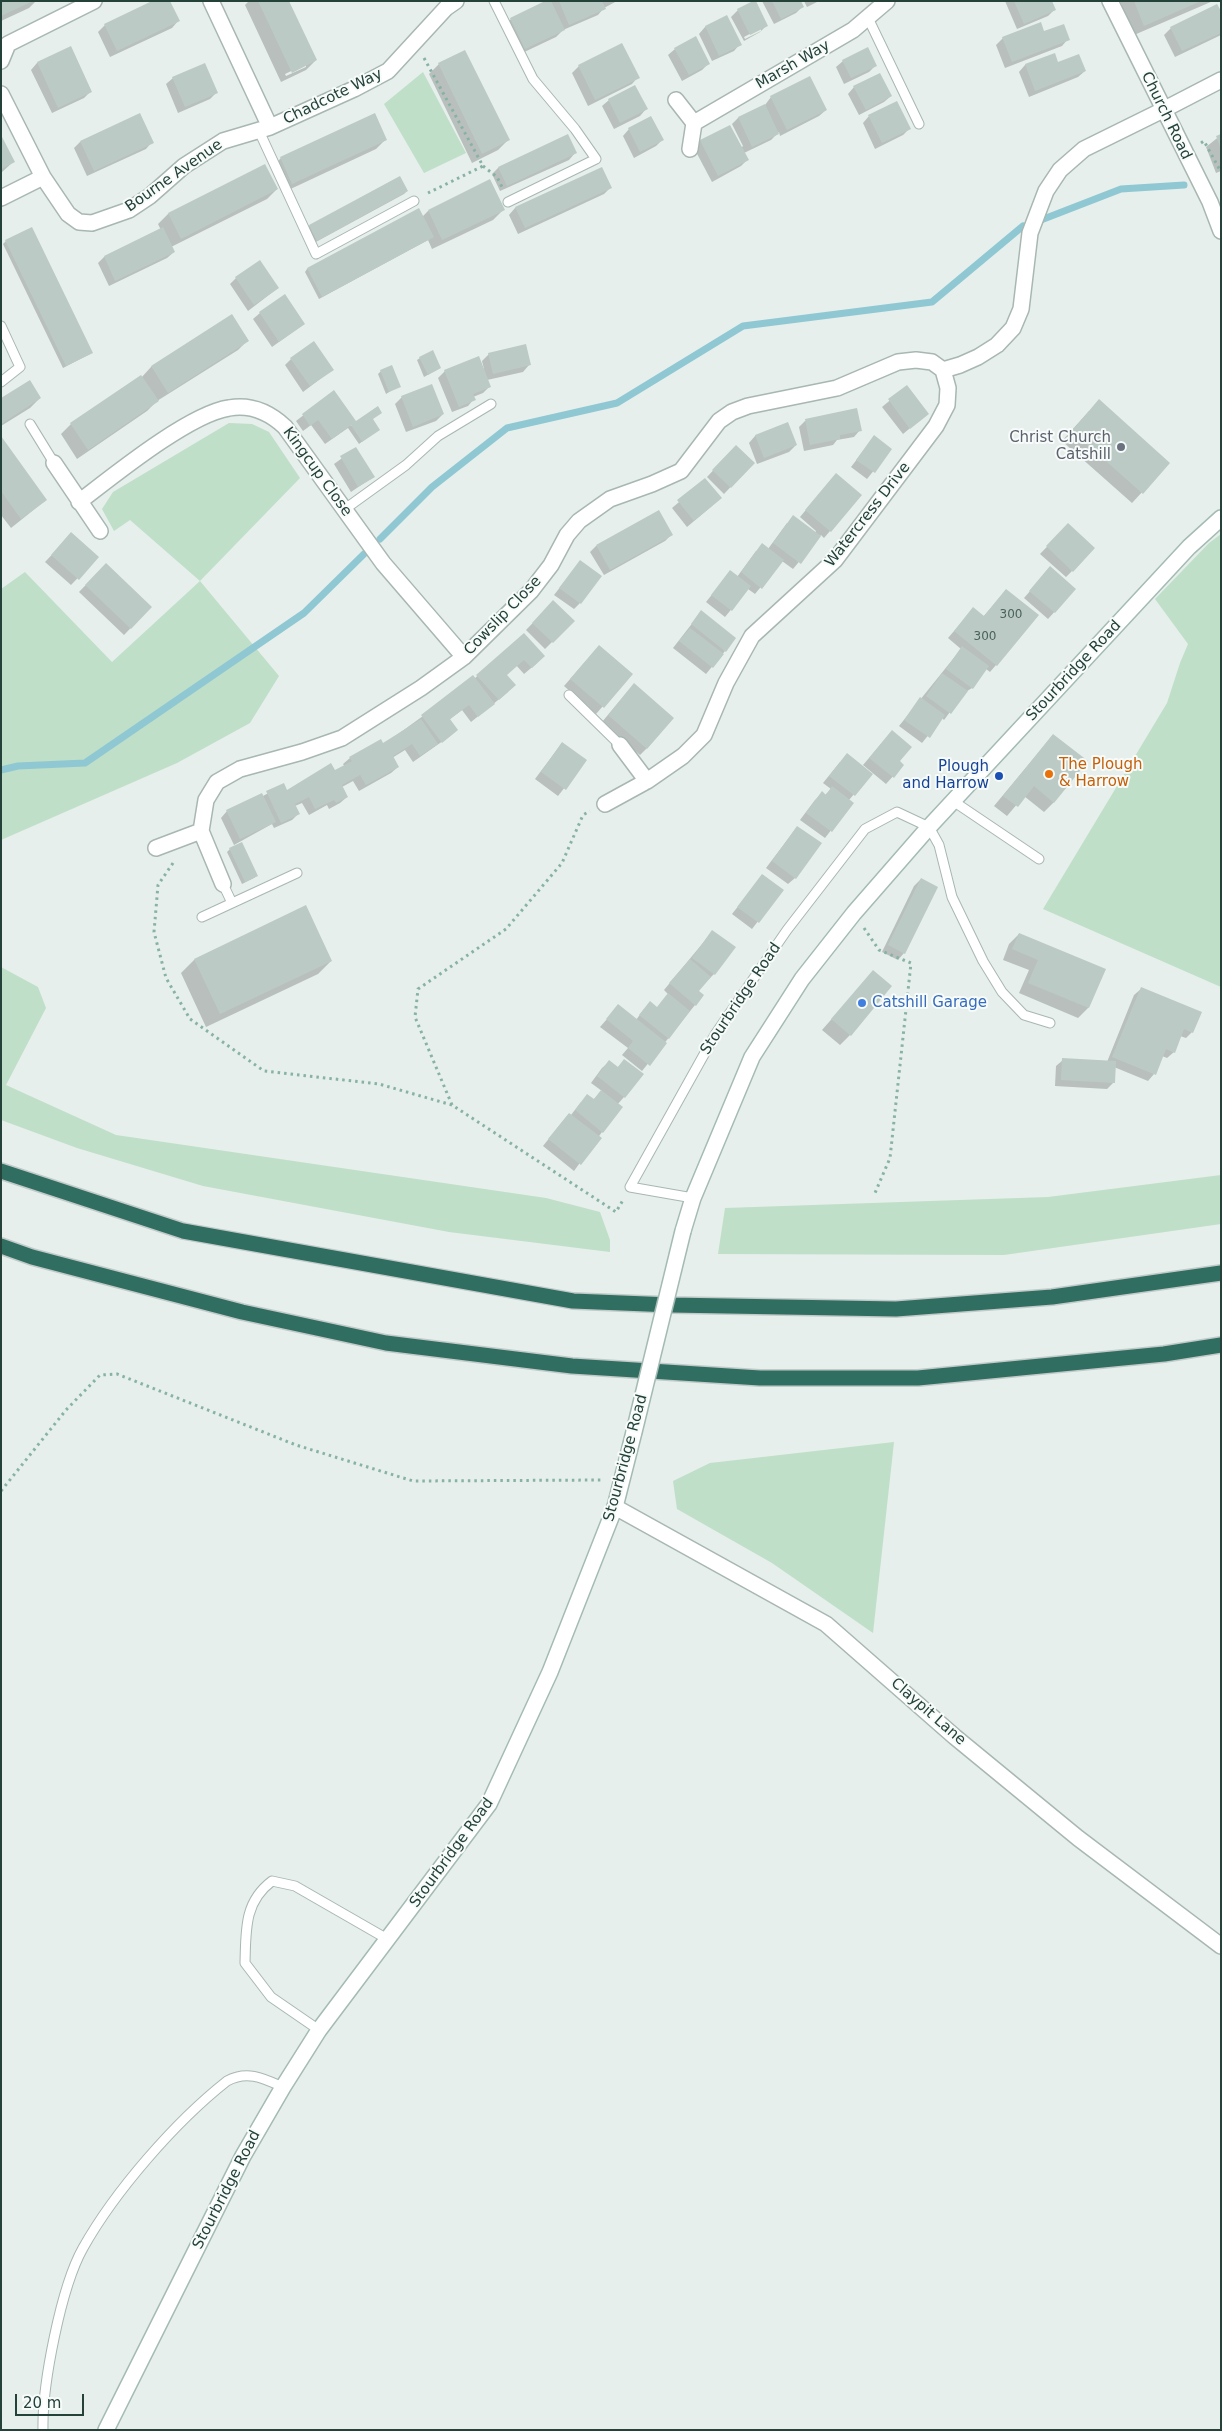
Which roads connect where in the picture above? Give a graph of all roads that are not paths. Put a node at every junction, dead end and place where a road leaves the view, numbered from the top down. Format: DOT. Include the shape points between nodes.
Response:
graph roads {
  1 [pos="94,1"];
  2 [pos="211,1"];
  3 [pos="456,1"];
  4 [pos="494,1"];
  5 [pos="887,1"];
  6 [pos="1110,1"];
  7 [pos="868,18"];
  8 [pos="1,61"];
  9 [pos="1221,80"];
  10 [pos="1,94"];
  11 [pos="676,100"];
  12 [pos="1162,110"];
  13 [pos="694,122"];
  14 [pos="919,124"];
  15 [pos="264,129"];
  16 [pos="690,149"];
  17 [pos="43,177"];
  18 [pos="1,198"];
  19 [pos="414,202"];
  20 [pos="508,202"];
  21 [pos="1221,231"];
  22 [pos="1,326"];
  23 [pos="943,370"];
  24 [pos="1,382"];
  25 [pos="490,404"];
  26 [pos="30,424"];
  27 [pos="54,463"];
  28 [pos="79,502"];
  29 [pos="345,509"];
  30 [pos="1221,518"];
  31 [pos="100,531"];
  32 [pos="464,657"];
  33 [pos="569,695"];
  34 [pos="620,745"];
  35 [pos="647,781"];
  36 [pos="953,801"];
  37 [pos="605,804"];
  38 [pos="929,828"];
  39 [pos="201,831"];
  40 [pos="156,848"];
  41 [pos="1039,859"];
  42 [pos="297,874"];
  43 [pos="223,884"];
  44 [pos="232,903"];
  45 [pos="202,917"];
  46 [pos="1050,1023"];
  47 [pos="1,1171"];
  48 [pos="693,1198"];
  49 [pos="1,1246"];
  50 [pos="1221,1273"];
  51 [pos="1221,1345"];
  52 [pos="615,1508"];
  53 [pos="389,1940"];
  54 [pos="1221,1946"];
  55 [pos="319,2030"];
  56 [pos="283,2087"];
  57 [pos="43,2430"];
  58 [pos="106,2430"];
  1 -- 8 [label="street" via="8,44"];
  2 -- 15 [label="street"];
  3 -- 15 [label="street, Chadcote Way" via="414,40 388,71"];
  4 -- 20 [label="lane" via="533,79 575,128 596,159"];
  5 -- 7 [label="street, Marsh Way"];
  6 -- 12 [label="street, Church Road"];
  7 -- 13 [label="street, Marsh Way" via="853,30"];
  7 -- 14 [label="lane"];
  9 -- 12 [label="street"];
  10 -- 17 [label="street, Bourne Avenue"];
  11 -- 13 [label="street"];
  12 -- 21 [label="street, Church Road" via="1210,202"];
  12 -- 23 [label="street" via="1084,149 1060,170 1046,191 1030,232 1021,309 1013,328 978,357"];
  13 -- 16 [label="street"];
  15 -- 17 [label="street, Bourne Avenue" via="222,140 129,210 92,223 79,222 68,214"];
  15 -- 19 [label="lane" via="316,254"];
  17 -- 18 [label="street"];
  22 -- 24 [label="lane" via="20,368"];
  23 -- 32 [label="street, Cowslip Close" via="932,362 898,362 837,388 732,412 719,421 681,471 610,499 579,521 531,591"];
  23 -- 35 [label="street, Watercress Drive" via="948,388 947,405 936,426 835,560 752,636 726,683 704,735 683,756"];
  25 -- 29 [label="lane" via="438,436 406,465"];
  26 -- 27 [label="lane"];
  27 -- 28 [label="street"];
  28 -- 29 [label="street, Kingcup Close" via="195,421 221,409 238,407 255,409 275,418 285,427"];
  28 -- 31 [label="street"];
  29 -- 32 [label="street, Kingcup Close" via="382,563"];
  30 -- 36 [label="street, Stourbridge Road" via="1189,547"];
  32 -- 39 [label="street, Cowslip Close" via="342,738 240,769 217,782 206,800"];
  33 -- 34 [label="lane"];
  34 -- 35 [label="street"];
  35 -- 37 [label="street, Watercress Drive"];
  36 -- 38 [label="street, Stourbridge Road"];
  36 -- 41 [label="lane"];
  38 -- 46 [label="lane" via="939,845 952,897 1002,992 1024,1015"];
  38 -- 48 [label="street, Stourbridge Road" via="854,913 802,980 752,1057"];
  38 -- 48 [label="lane, Stourbridge Road" via="897,812 865,828 787,930 716,1033 630,1187"];
  39 -- 40 [label="street"];
  39 -- 43 [label="street"];
  42 -- 44 [label="lane"];
  43 -- 44 [label="lane"];
  44 -- 45 [label="lane"];
  47 -- 50 [label="highway" via="183,1231 573,1301 896,1309 1052,1297"];
  48 -- 52 [label="street, Stourbridge Road, bridge"];
  49 -- 51 [label="highway" via="242,1312 386,1343 572,1366 760,1378 918,1378 1164,1354"];
  52 -- 53 [label="street, Stourbridge Road" via="550,1672 489,1804"];
  52 -- 54 [label="street, Claypit Lane" via="826,1624 1070,1832"];
  53 -- 55 [label="street, Stourbridge Road"];
  53 -- 55 [label="lane" via="295,1886 272,1880 261,1889 251,1905 245,1964 272,1997"];
  55 -- 56 [label="street, Stourbridge Road"];
  56 -- 57 [label="lane" via="249,2074 227,2081 176,2129 98,2225 82,2250 58,2325 42,2408"];
  56 -- 58 [label="street, Stourbridge Road" via="243,2156"];
}
